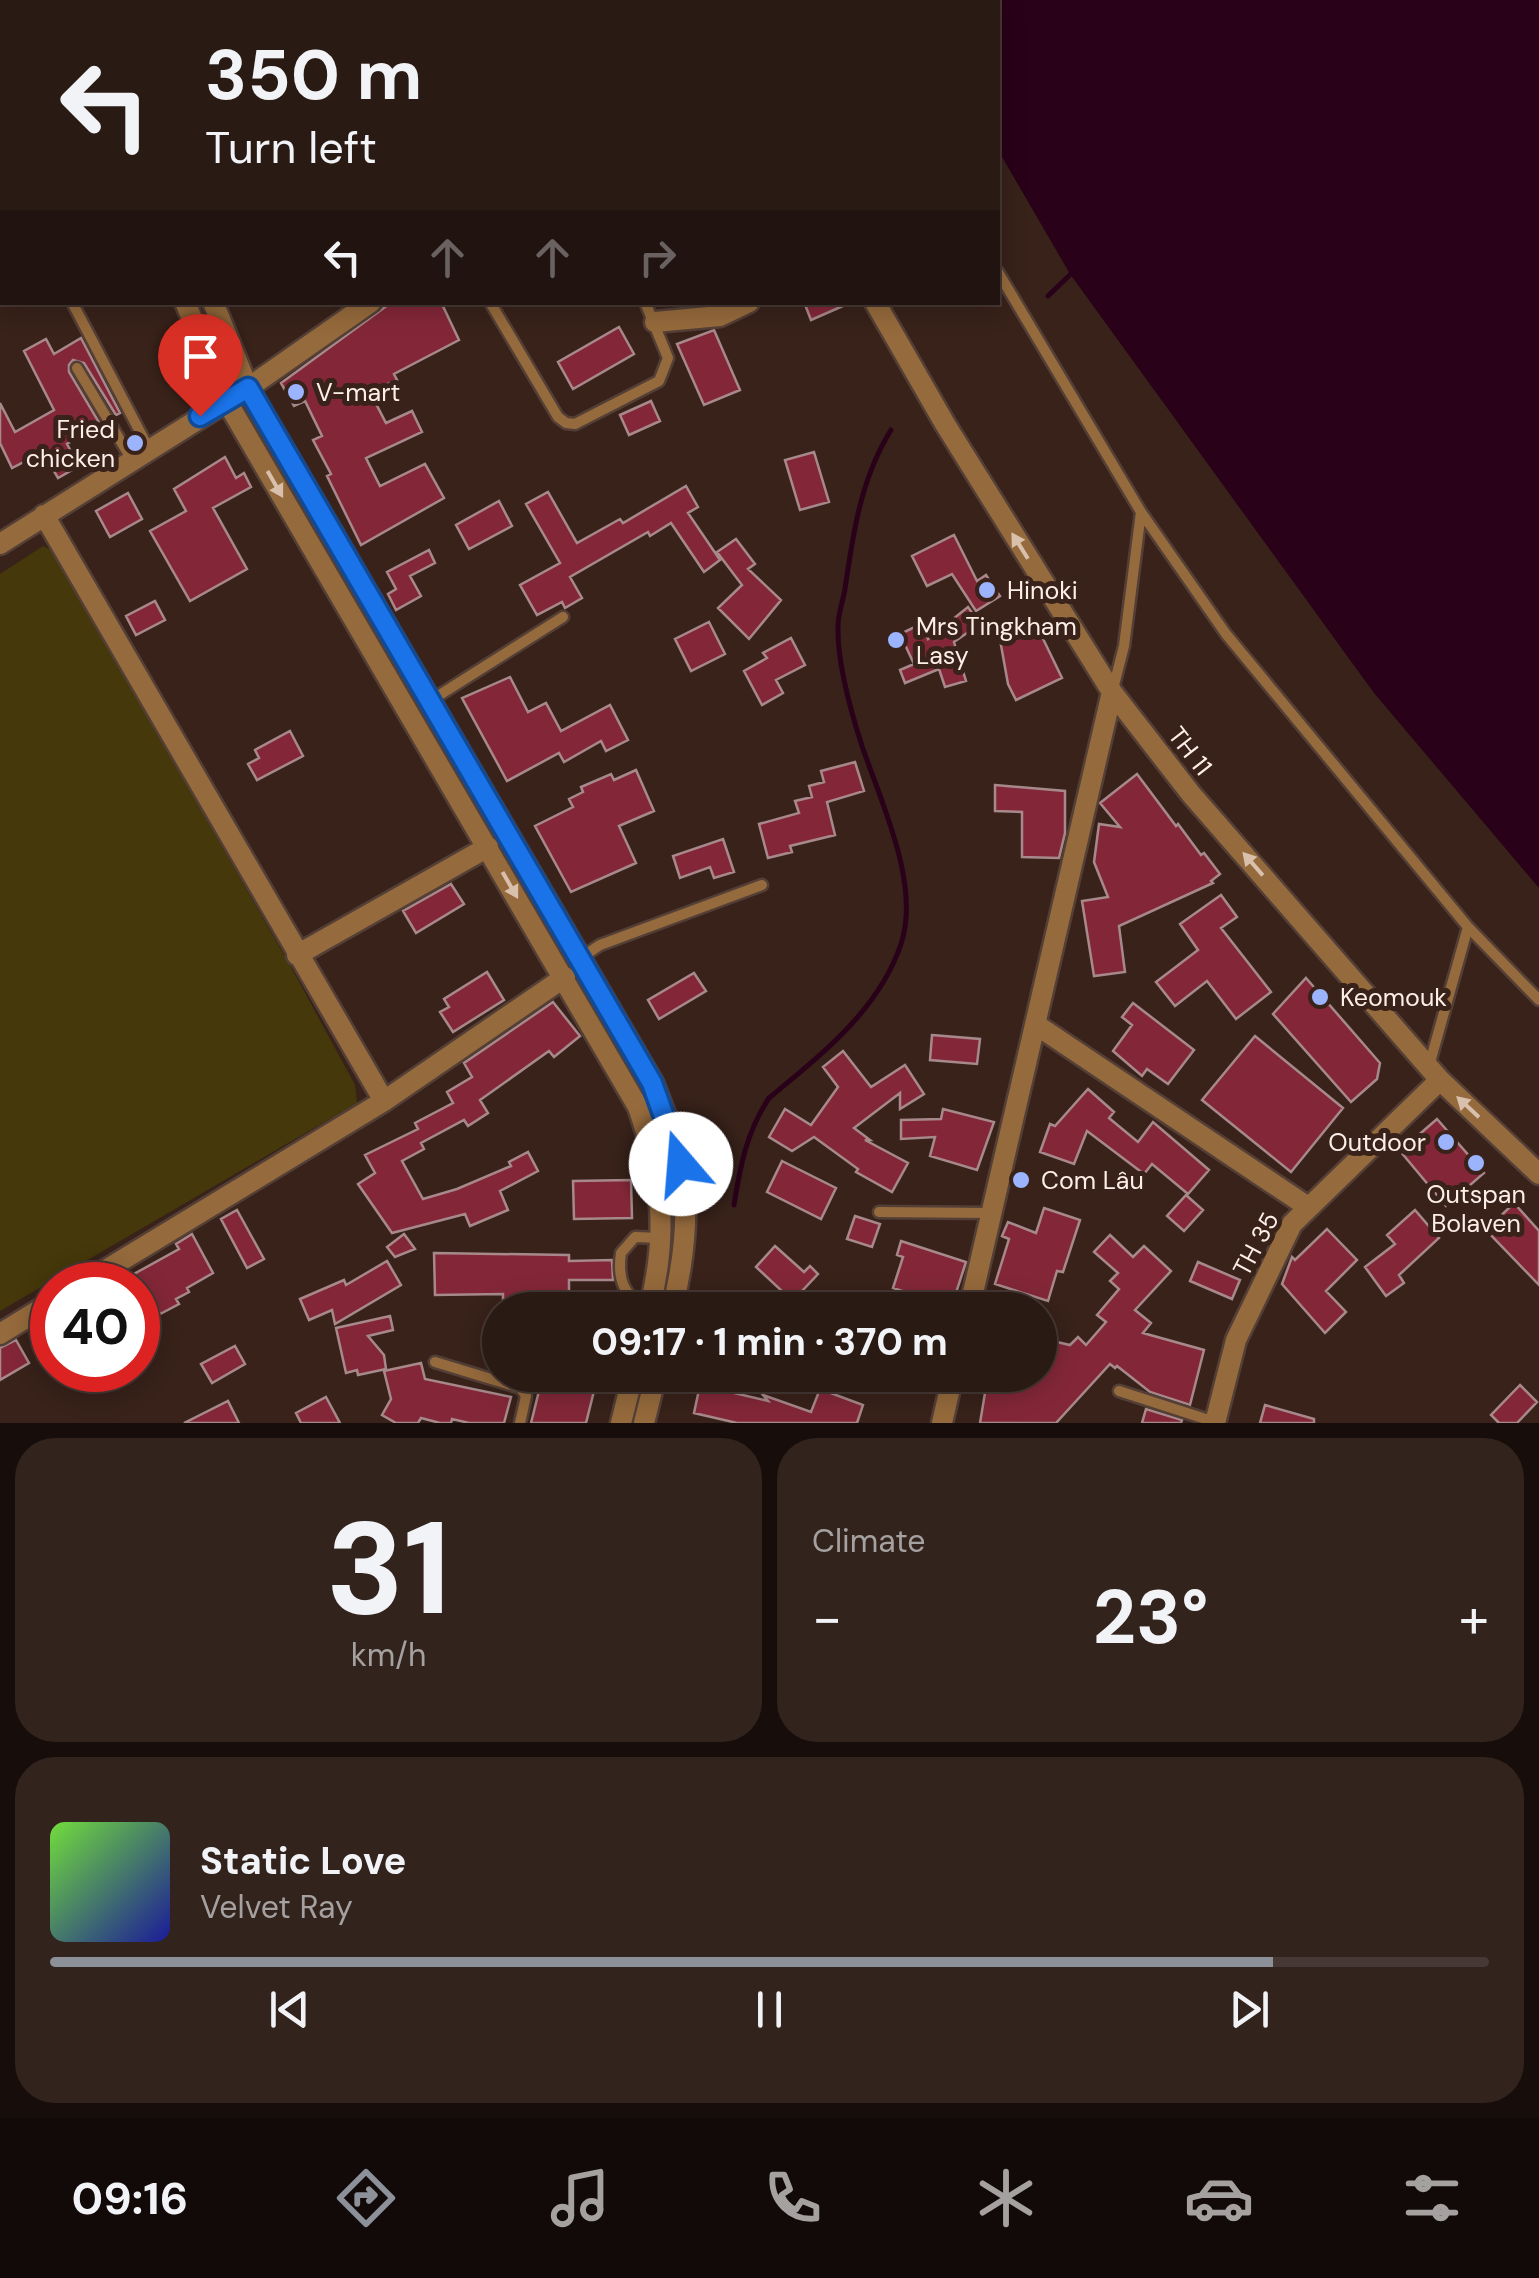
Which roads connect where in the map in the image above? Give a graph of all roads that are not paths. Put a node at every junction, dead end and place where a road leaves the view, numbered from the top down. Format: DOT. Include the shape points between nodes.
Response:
graph roads {
  1 [pos="1000,275"];
  2 [pos="73,305"];
  3 [pos="186,305"];
  4 [pos="214,305"];
  5 [pos="367,305"];
  6 [pos="492,305"];
  7 [pos="647,305"];
  8 [pos="743,305"];
  9 [pos="877,305"];
  10 [pos="656,322"];
  11 [pos="77,368"];
  12 [pos="248,388"];
  13 [pos="226,400"];
  14 [pos="140,454"];
  15 [pos="1141,512"];
  16 [pos="44,516"];
  17 [pos="0,544"];
  18 [pos="563,617"];
  19 [pos="1112,692"];
  20 [pos="429,701"];
  21 [pos="488,847"];
  22 [pos="762,885"];
  23 [pos="1468,927"];
  24 [pos="297,955"];
  25 [pos="582,957"];
  26 [pos="564,977"];
  27 [pos="1539,1000"];
  28 [pos="1035,1024"];
  29 [pos="1434,1074"];
  30 [pos="384,1101"];
  31 [pos="1539,1174"];
  32 [pos="1308,1207"];
  33 [pos="879,1212"];
  34 [pos="991,1212"];
  35 [pos="660,1238"];
  36 [pos="119,1262"];
  37 [pos="626,1292"];
  38 [pos="654,1292"];
  39 [pos="676,1292"];
  40 [pos="972,1292"];
  41 [pos="30,1316"];
  42 [pos="0,1334"];
  43 [pos="435,1362"];
  44 [pos="1118,1391"];
  45 [pos="629,1392"];
  46 [pos="652,1392"];
  47 [pos="950,1392"];
  48 [pos="1215,1422"];
  49 [pos="520,1423"];
  50 [pos="621,1423"];
  51 [pos="644,1423"];
  52 [pos="942,1423"];
  1 -- 15 [label="lane"];
  2 -- 14 [label="lane"];
  3 -- 13 [label="street"];
  4 -- 12 [label="street"];
  5 -- 12 [label="street"];
  6 -- 10 [label="lane" via="566,423 659,382 668,358"];
  7 -- 10 [label="lane"];
  8 -- 10 [label="street" via="720,316"];
  19 -- 9 [label="street, TH 11, one-way"];
  11 -- 14 [label="lane"];
  12 -- 13 [label="street"];
  12 -- 20 [label="street"];
  13 -- 14 [label="street"];
  13 -- 21 [label="street, one-way"];
  14 -- 16 [label="street"];
  15 -- 19 [label="lane"];
  15 -- 23 [label="lane" via="1226,634"];
  16 -- 17 [label="street"];
  16 -- 24 [label="street"];
  18 -- 20 [label="lane"];
  19 -- 28 [label="street"];
  29 -- 19 [label="street, TH 11, one-way"];
  20 -- 25 [label="street"];
  21 -- 24 [label="street"];
  21 -- 26 [label="street, one-way"];
  22 -- 25 [label="lane"];
  23 -- 27 [label="lane"];
  23 -- 29 [label="lane"];
  24 -- 30 [label="street"];
  25 -- 39 [label="street" via="652,1083 681,1164"];
  26 -- 30 [label="street"];
  26 -- 35 [label="street" via="638,1107 659,1177"];
  28 -- 32 [label="street"];
  28 -- 34 [label="street"];
  31 -- 29 [label="street, TH 11, one-way"];
  29 -- 32 [label="street, TH 35"];
  30 -- 36 [label="street"];
  32 -- 48 [label="street, TH 35" via="1283,1238 1236,1340"];
  33 -- 34 [label="lane"];
  34 -- 40 [label="street"];
  35 -- 37 [label="lane" via="635,1238 622,1252"];
  35 -- 38 [label="street"];
  41 -- 42 [label="street"];
  43 -- 49 [label="lane" via="521,1388 526,1396"];
  44 -- 48 [label="lane"];
  45 -- 50 [label="street"];
  46 -- 51 [label="street"];
  47 -- 52 [label="street"];
}
